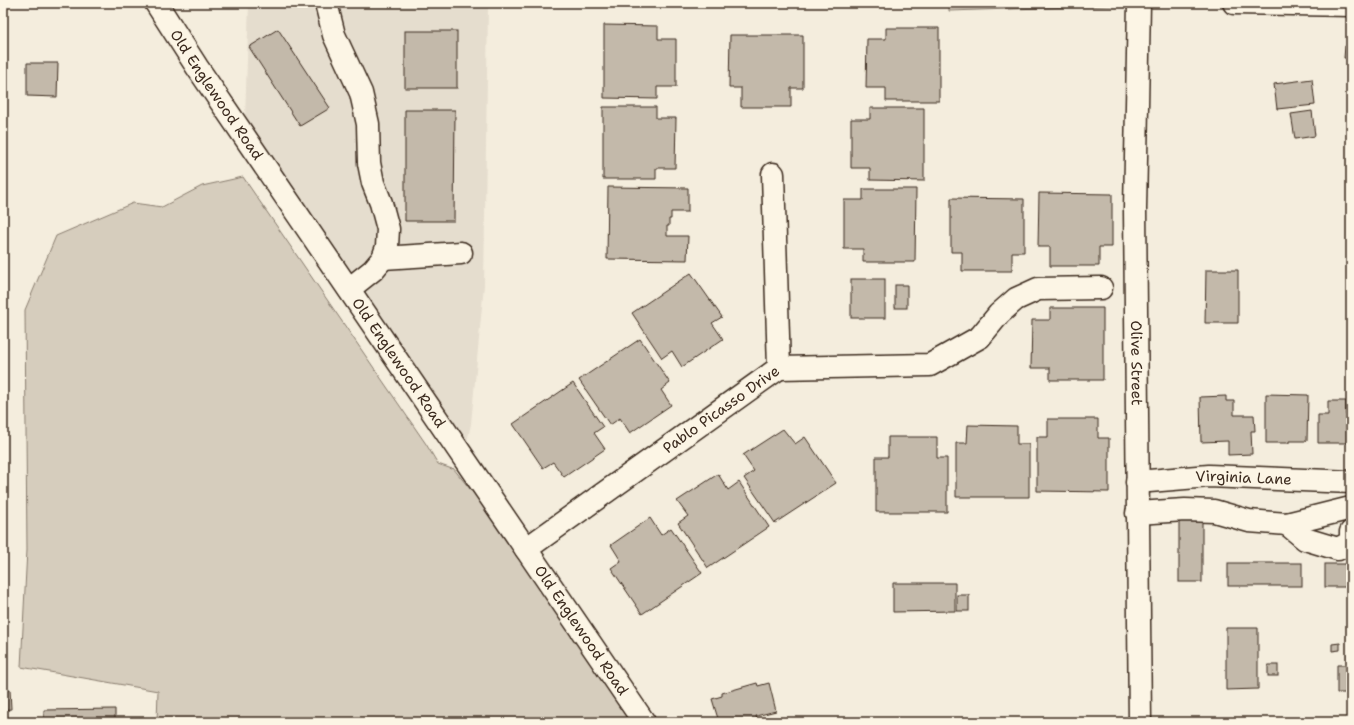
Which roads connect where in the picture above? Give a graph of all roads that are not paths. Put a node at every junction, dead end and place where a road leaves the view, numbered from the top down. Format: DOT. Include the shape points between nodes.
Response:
graph roads {
  1 [pos="156,3"];
  2 [pos="326,3"];
  3 [pos="1139,3"];
  4 [pos="1234,3"];
  5 [pos="1346,4"];
  6 [pos="773,174"];
  7 [pos="461,253"];
  8 [pos="383,258"];
  9 [pos="1101,288"];
  10 [pos="349,289"];
  11 [pos="779,368"];
  12 [pos="1137,482"];
  13 [pos="1351,482"];
  14 [pos="1351,508"];
  15 [pos="1137,513"];
  16 [pos="1287,524"];
  17 [pos="1351,532"];
  18 [pos="526,549"];
  19 [pos="644,722"];
  20 [pos="1140,722"];
  1 -- 10 [label="street, Old Englewood Road"];
  2 -- 8 [label="street" via="334,35 361,93 368,124 369,163 388,229 387,247"];
  3 -- 12 [label="street, Olive Street" via="1135,210"];
  4 -- 5 [label="street"];
  6 -- 11 [label="street, Pablo Picasso Drive"];
  7 -- 8 [label="street"];
  8 -- 10 [label="street" via="373,270"];
  9 -- 11 [label="street" via="1038,288 1016,300 999,314 980,337 930,365"];
  10 -- 18 [label="street, Old Englewood Road"];
  11 -- 18 [label="street, Pablo Picasso Drive"];
  12 -- 13 [label="street, Virginia Lane" via="1209,476"];
  12 -- 15 [label="street, Olive Street"];
  14 -- 16 [label="street"];
  15 -- 16 [label="street" via="1214,511 1249,521"];
  15 -- 20 [label="street, Olive Street"];
  16 -- 17 [label="street" via="1305,540 1338,549 1351,542"];
  18 -- 19 [label="street, Old Englewood Road"];
}
